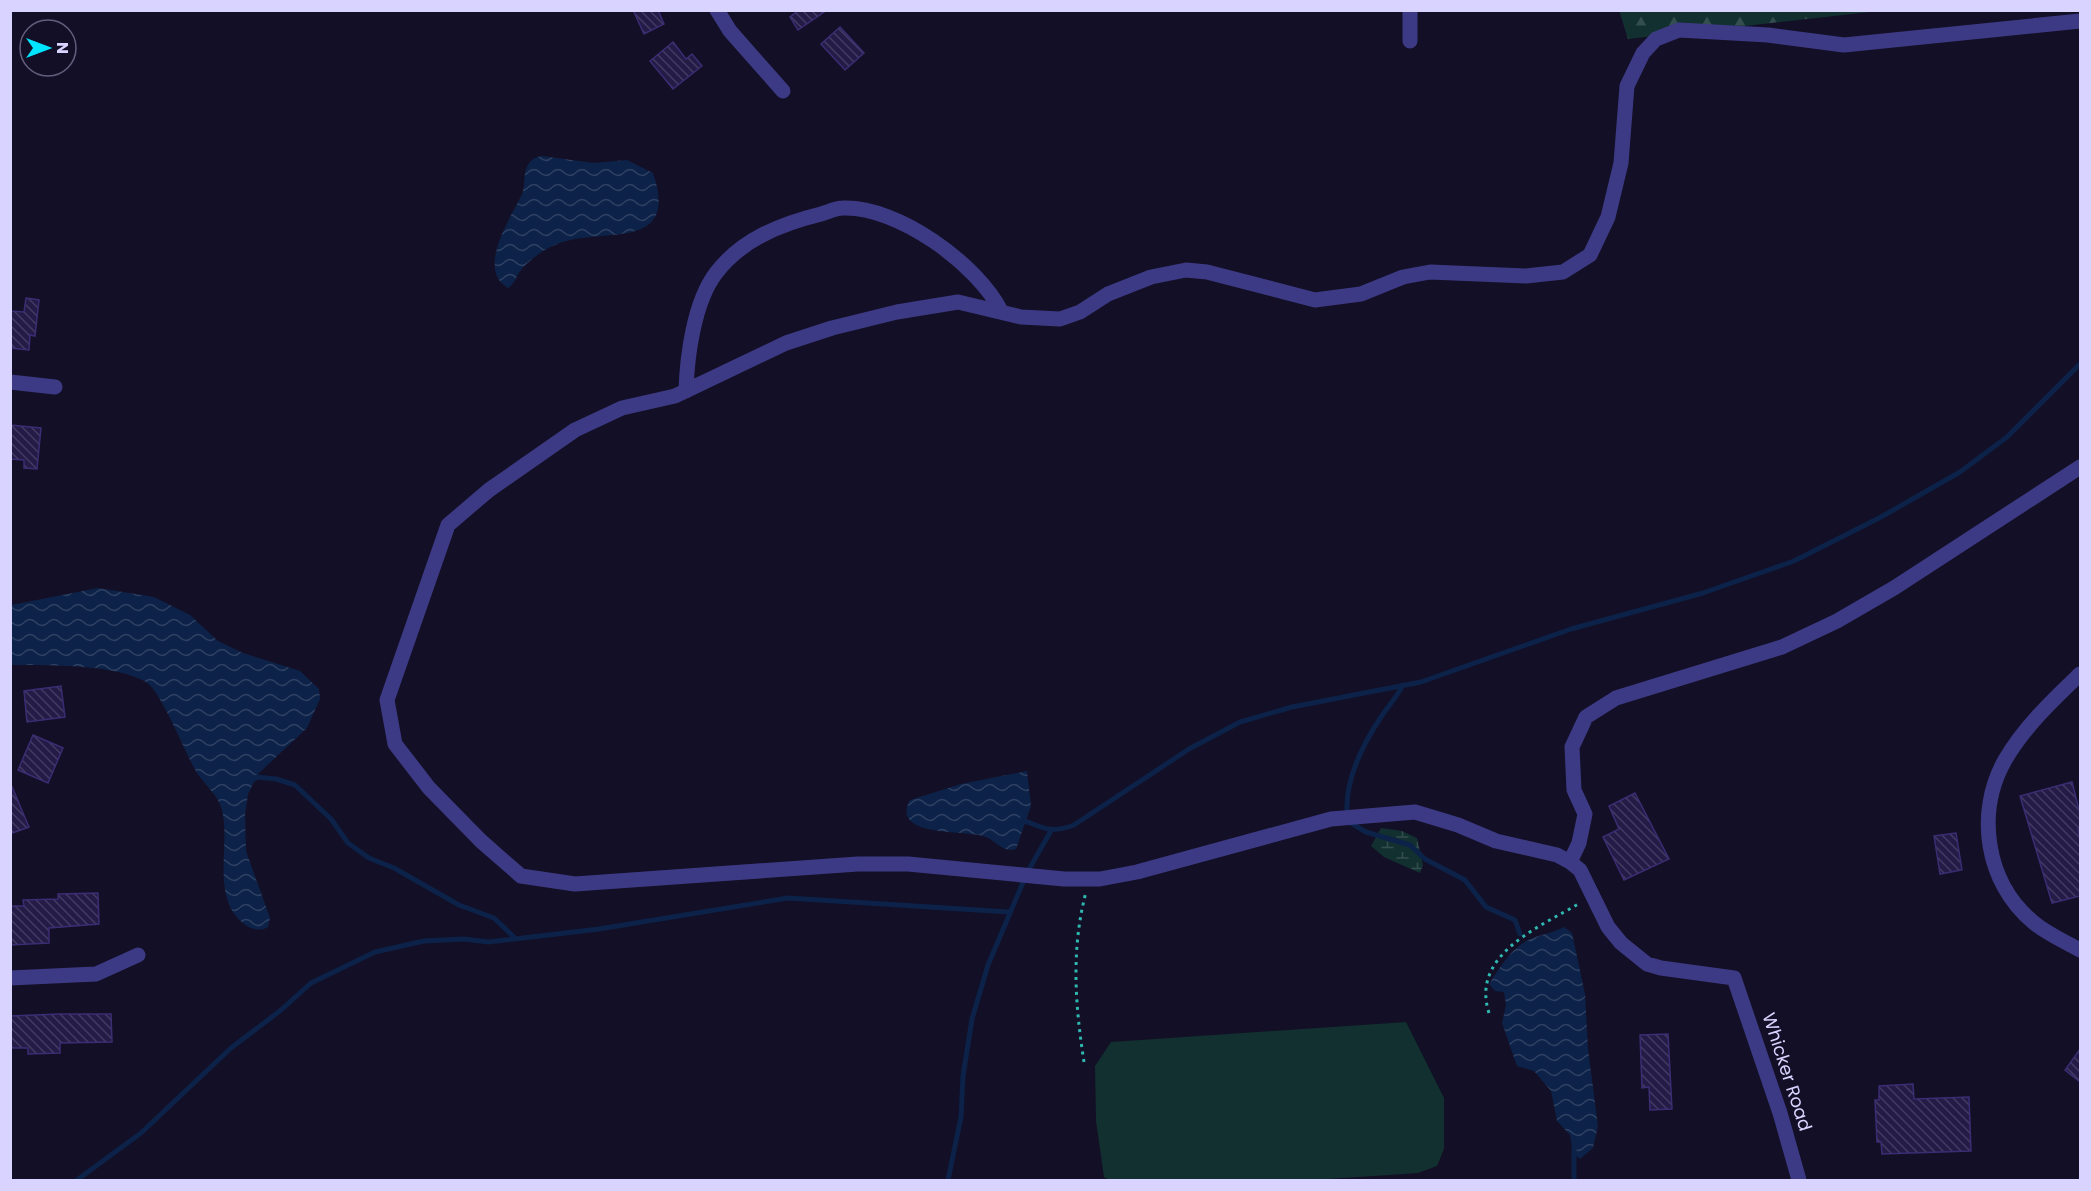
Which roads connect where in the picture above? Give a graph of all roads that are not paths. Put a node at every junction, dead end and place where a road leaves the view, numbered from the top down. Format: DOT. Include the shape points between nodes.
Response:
graph roads {
  1 [pos="717,10"];
  2 [pos="1410,10"];
  3 [pos="2080,21"];
  4 [pos="1410,41"];
  5 [pos="783,91"];
  6 [pos="1001,311"];
  7 [pos="10,382"];
  8 [pos="55,387"];
  9 [pos="686,391"];
  10 [pos="2080,467"];
  11 [pos="2080,674"];
  12 [pos="1570,862"];
  13 [pos="2080,950"];
  14 [pos="138,955"];
  15 [pos="10,978"];
  16 [pos="1799,1180"];
  1 -- 5 [label="street" via="748,53"];
  2 -- 4 [label="street"];
  3 -- 6 [label="street" via="1845,45 1768,35 1679,30 1656,39 1643,53 1627,86 1621,163 1608,217 1590,255 1563,272 1526,276 1430,272 1402,277 1361,294 1315,300 1186,270 1151,277 1059,319"];
  6 -- 9 [label="street" via="958,302 843,325 786,343"];
  6 -- 9 [label="street" via="993,296 944,248 910,225 883,215 843,208 794,221 752,239 715,273 696,315 687,359"];
  7 -- 8 [label="street"];
  9 -- 12 [label="street" via="622,408 575,430 489,490 448,525 387,700 395,744 429,788 521,876 575,884 908,864 1089,879 1137,872 1331,819 1415,812"];
  10 -- 12 [label="street" via="1837,621 1782,647 1616,698 1586,717 1572,747 1574,790 1585,814"];
  11 -- 13 [label="street" via="2043,710 2006,759 1996,779 1988,822 1994,866 2017,906 2050,935"];
  12 -- 16 [label="street, Whicker Road" via="1580,870 1608,927 1647,964 1734,978"];
  14 -- 15 [label="street" via="96,974"];
}
